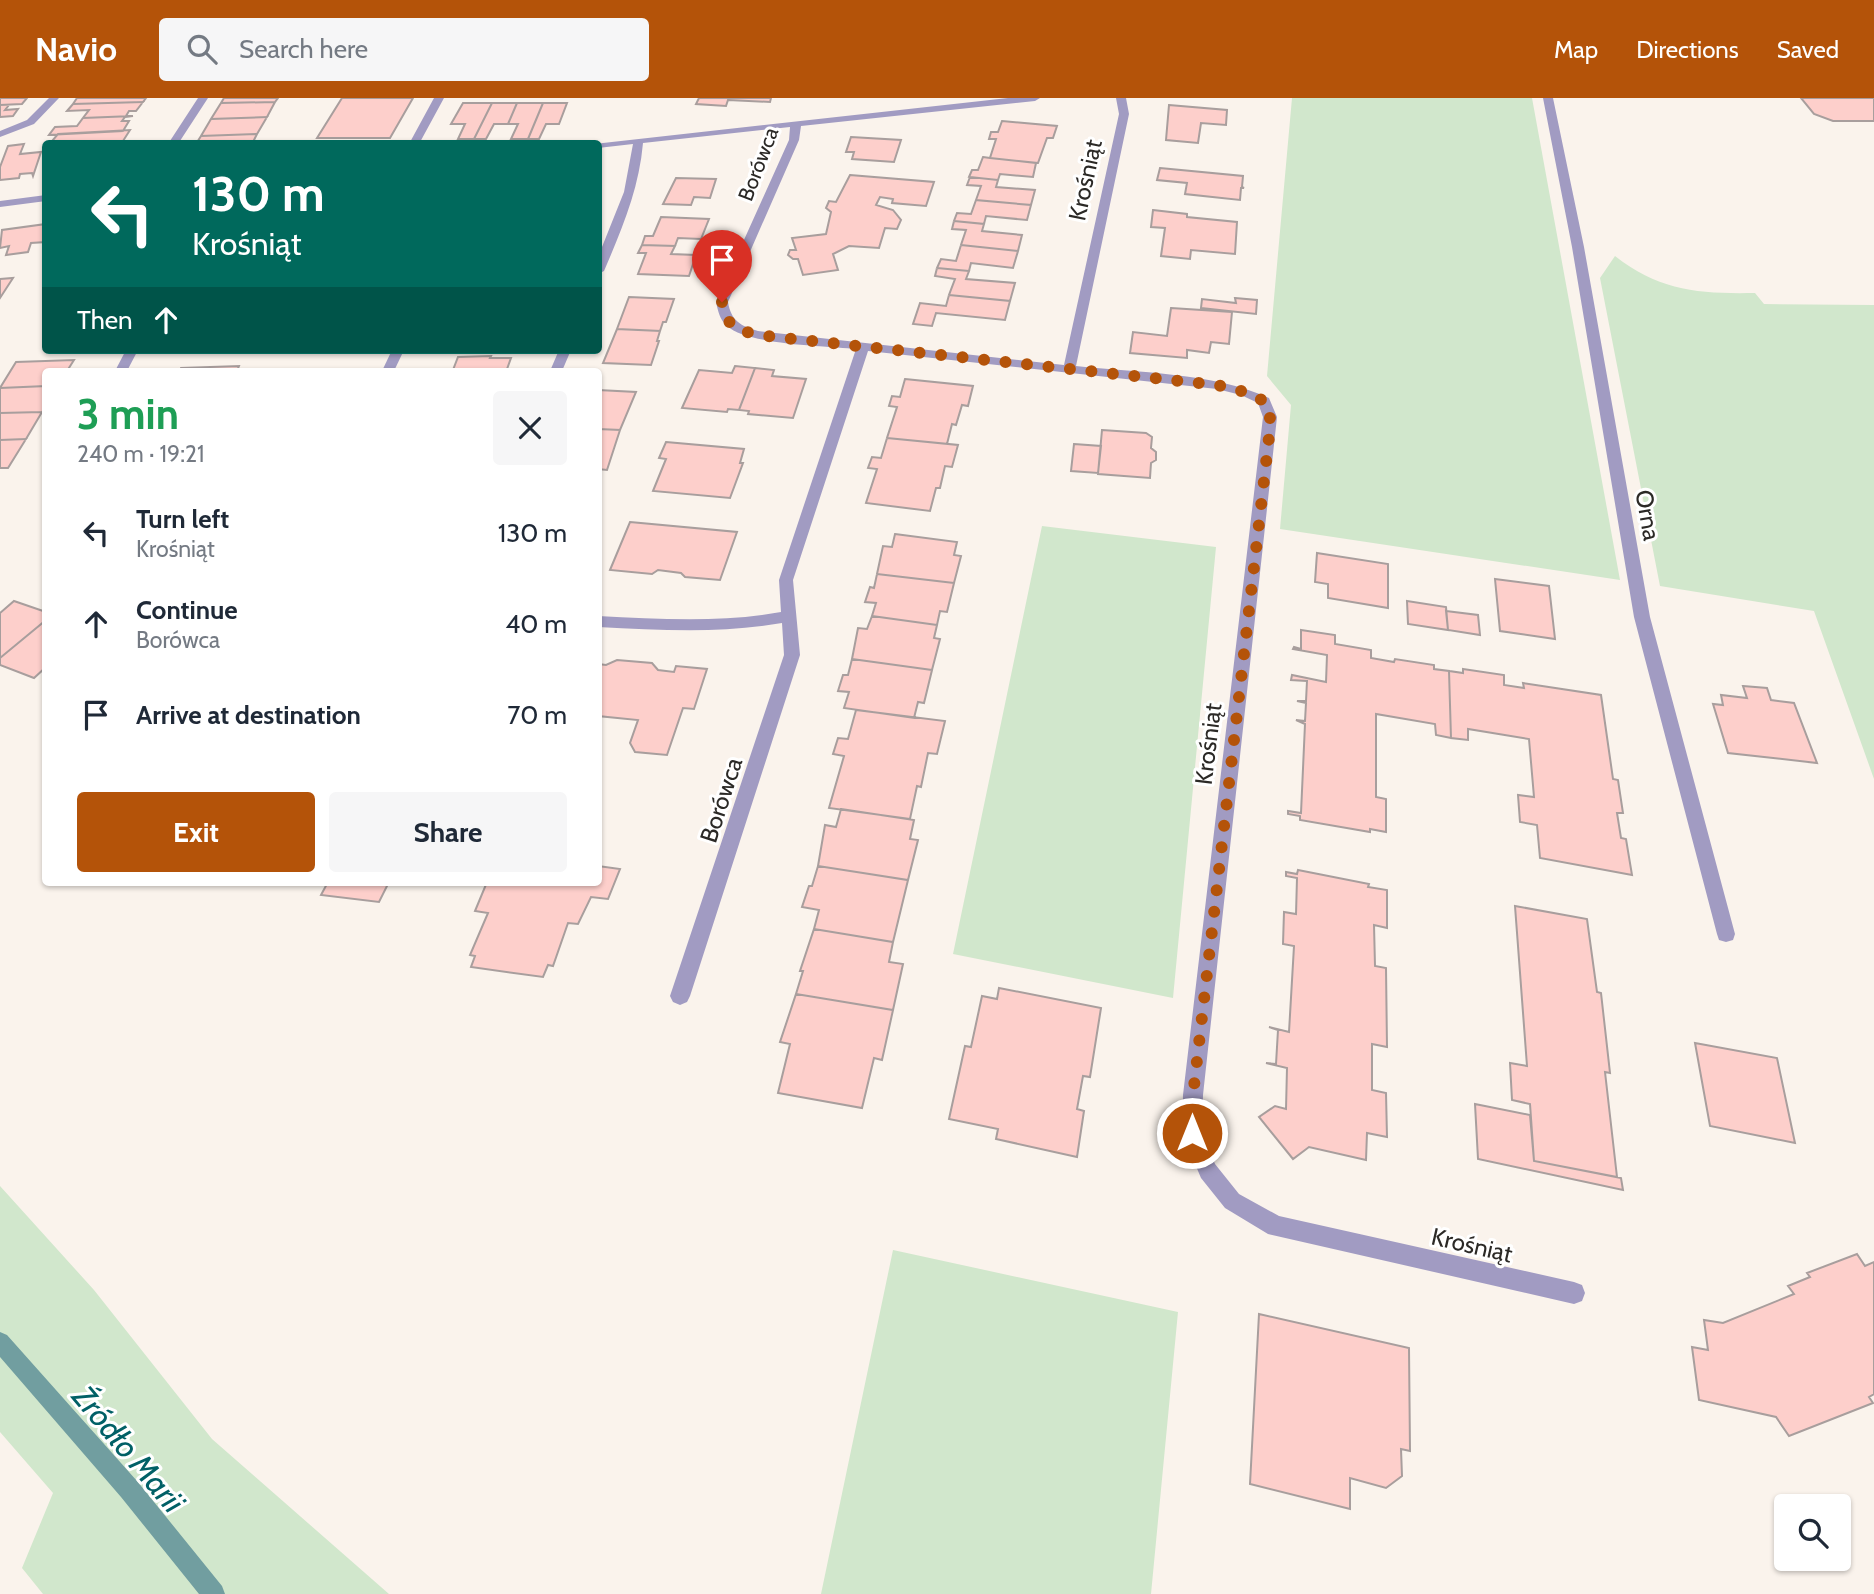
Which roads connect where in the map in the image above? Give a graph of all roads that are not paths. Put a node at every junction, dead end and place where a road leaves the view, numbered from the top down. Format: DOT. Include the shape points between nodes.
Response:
graph roads {
  1 [pos="54,98"];
  2 [pos="203,98"];
  3 [pos="439,98"];
  4 [pos="1035,98"];
  5 [pos="1121,98"];
  6 [pos="1548,98"];
  7 [pos="796,123"];
  8 [pos="0,134"];
  9 [pos="176,140"];
  10 [pos="416,140"];
  11 [pos="638,141"];
  12 [pos="602,145"];
  13 [pos="42,199"];
  14 [pos="0,204"];
  15 [pos="602,262"];
  16 [pos="864,345"];
  17 [pos="1069,368"];
  18 [pos="790,616"];
  19 [pos="602,621"];
  20 [pos="1726,934"];
  21 [pos="680,996"];
  22 [pos="1574,1293"];
  1 -- 8 [label="street" via="23,128"];
  2 -- 9 [label="street"];
  3 -- 10 [label="street"];
  4 -- 7 [label="street"];
  5 -- 17 [label="street, Krośniąt" via="1124,114"];
  6 -- 20 [label="street, Orna" via="1642,617"];
  7 -- 11 [label="street"];
  7 -- 16 [label="street, Borówca" via="794,139 722,302 724,316 736,329 757,335"];
  11 -- 12 [label="street"];
  11 -- 15 [label="street" via="631,196"];
  13 -- 14 [label="street"];
  16 -- 17 [label="street, Borówca"];
  16 -- 18 [label="street, Borówca" via="786,580"];
  17 -- 22 [label="street, Krośniąt" via="1217,385 1264,401 1270,417 1193,1095 1192,1133 1208,1171 1232,1201 1276,1227"];
  18 -- 19 [label="street" via="700,627"];
  18 -- 21 [label="street, Borówca" via="792,654"];
}
